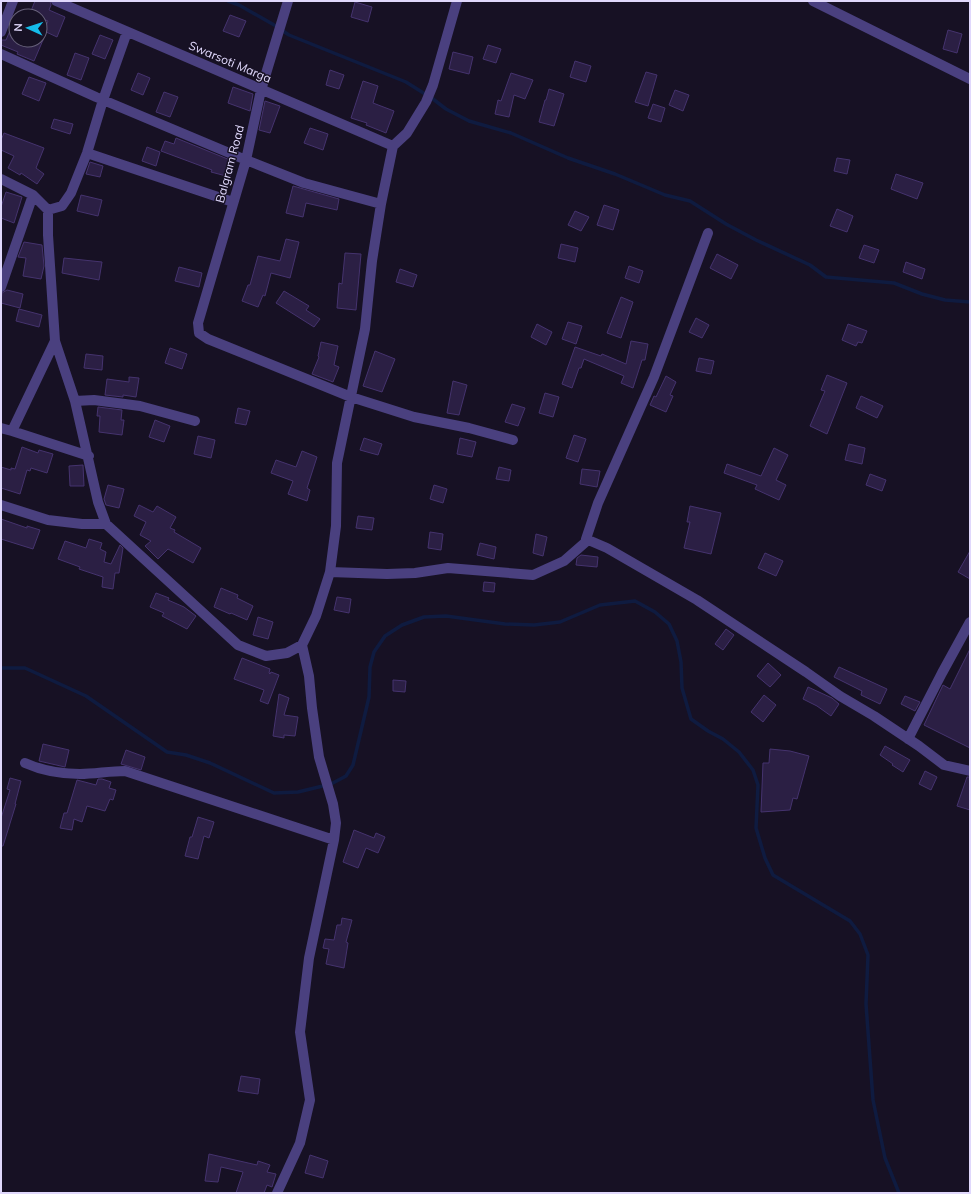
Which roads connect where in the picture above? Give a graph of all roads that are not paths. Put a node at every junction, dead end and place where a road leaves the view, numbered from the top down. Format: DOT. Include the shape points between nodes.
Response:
graph roads {
  1 [pos="13,1"];
  2 [pos="57,1"];
  3 [pos="288,1"];
  4 [pos="457,1"];
  5 [pos="813,1"];
  6 [pos="1,32"];
  7 [pos="127,32"];
  8 [pos="1,54"];
  9 [pos="970,79"];
  10 [pos="261,90"];
  11 [pos="102,100"];
  12 [pos="393,146"];
  13 [pos="87,152"];
  14 [pos="246,160"];
  15 [pos="1,179"];
  16 [pos="33,195"];
  17 [pos="233,202"];
  18 [pos="381,204"];
  19 [pos="48,210"];
  20 [pos="708,233"];
  21 [pos="1,287"];
  22 [pos="54,341"];
  23 [pos="351,397"];
  24 [pos="75,401"];
  25 [pos="195,421"];
  26 [pos="1,428"];
  27 [pos="12,431"];
  28 [pos="513,440"];
  29 [pos="88,456"];
  30 [pos="1,505"];
  31 [pos="106,524"];
  32 [pos="588,540"];
  33 [pos="330,572"];
  34 [pos="970,622"];
  35 [pos="302,645"];
  36 [pos="908,739"];
  37 [pos="25,763"];
  38 [pos="970,771"];
  39 [pos="334,840"];
  40 [pos="277,1193"];
  1 -- 6 [label="street"];
  2 -- 7 [label="street, Swarsoti Marga"];
  3 -- 10 [label="street, Balgram Road"];
  4 -- 12 [label="street" via="426,102 407,133"];
  5 -- 9 [label="street"];
  7 -- 10 [label="street, Swarsoti Marga"];
  7 -- 11 [label="street"];
  8 -- 11 [label="street"];
  10 -- 12 [label="street, Swarsoti Marga"];
  10 -- 14 [label="street, Balgram Road"];
  11 -- 13 [label="street"];
  11 -- 14 [label="street"];
  12 -- 18 [label="street"];
  13 -- 17 [label="street"];
  13 -- 19 [label="street" via="71,193 62,206"];
  14 -- 17 [label="street, Balgram Road"];
  14 -- 18 [label="street" via="304,183"];
  15 -- 16 [label="street"];
  16 -- 19 [label="street"];
  16 -- 21 [label="street"];
  17 -- 23 [label="street, Balgram Road" via="198,323 199,333 208,339"];
  18 -- 23 [label="street" via="365,329"];
  19 -- 22 [label="street"];
  20 -- 32 [label="street" via="654,377 598,503 586,539"];
  22 -- 24 [label="street"];
  22 -- 27 [label="street"];
  23 -- 28 [label="street" via="414,417"];
  23 -- 33 [label="street" via="337,463 336,526"];
  24 -- 25 [label="street" via="94,400 140,406"];
  24 -- 29 [label="street"];
  26 -- 27 [label="street"];
  27 -- 29 [label="street"];
  29 -- 31 [label="street" via="98,502"];
  30 -- 31 [label="street" via="48,520"];
  31 -- 35 [label="street" via="238,645 266,656 287,653"];
  32 -- 33 [label="street" via="564,561 533,576 448,568 387,574"];
  32 -- 36 [label="street" via="697,600"];
  33 -- 35 [label="street" via="316,616"];
  34 -- 36 [label="street"];
  35 -- 39 [label="street" via="309,676 319,757 333,804 336,823"];
  36 -- 38 [label="street" via="944,765"];
  37 -- 39 [label="street" via="52,772 81,774 124,771"];
  39 -- 40 [label="street" via="308,958 300,1032 310,1100 300,1142"];
}
